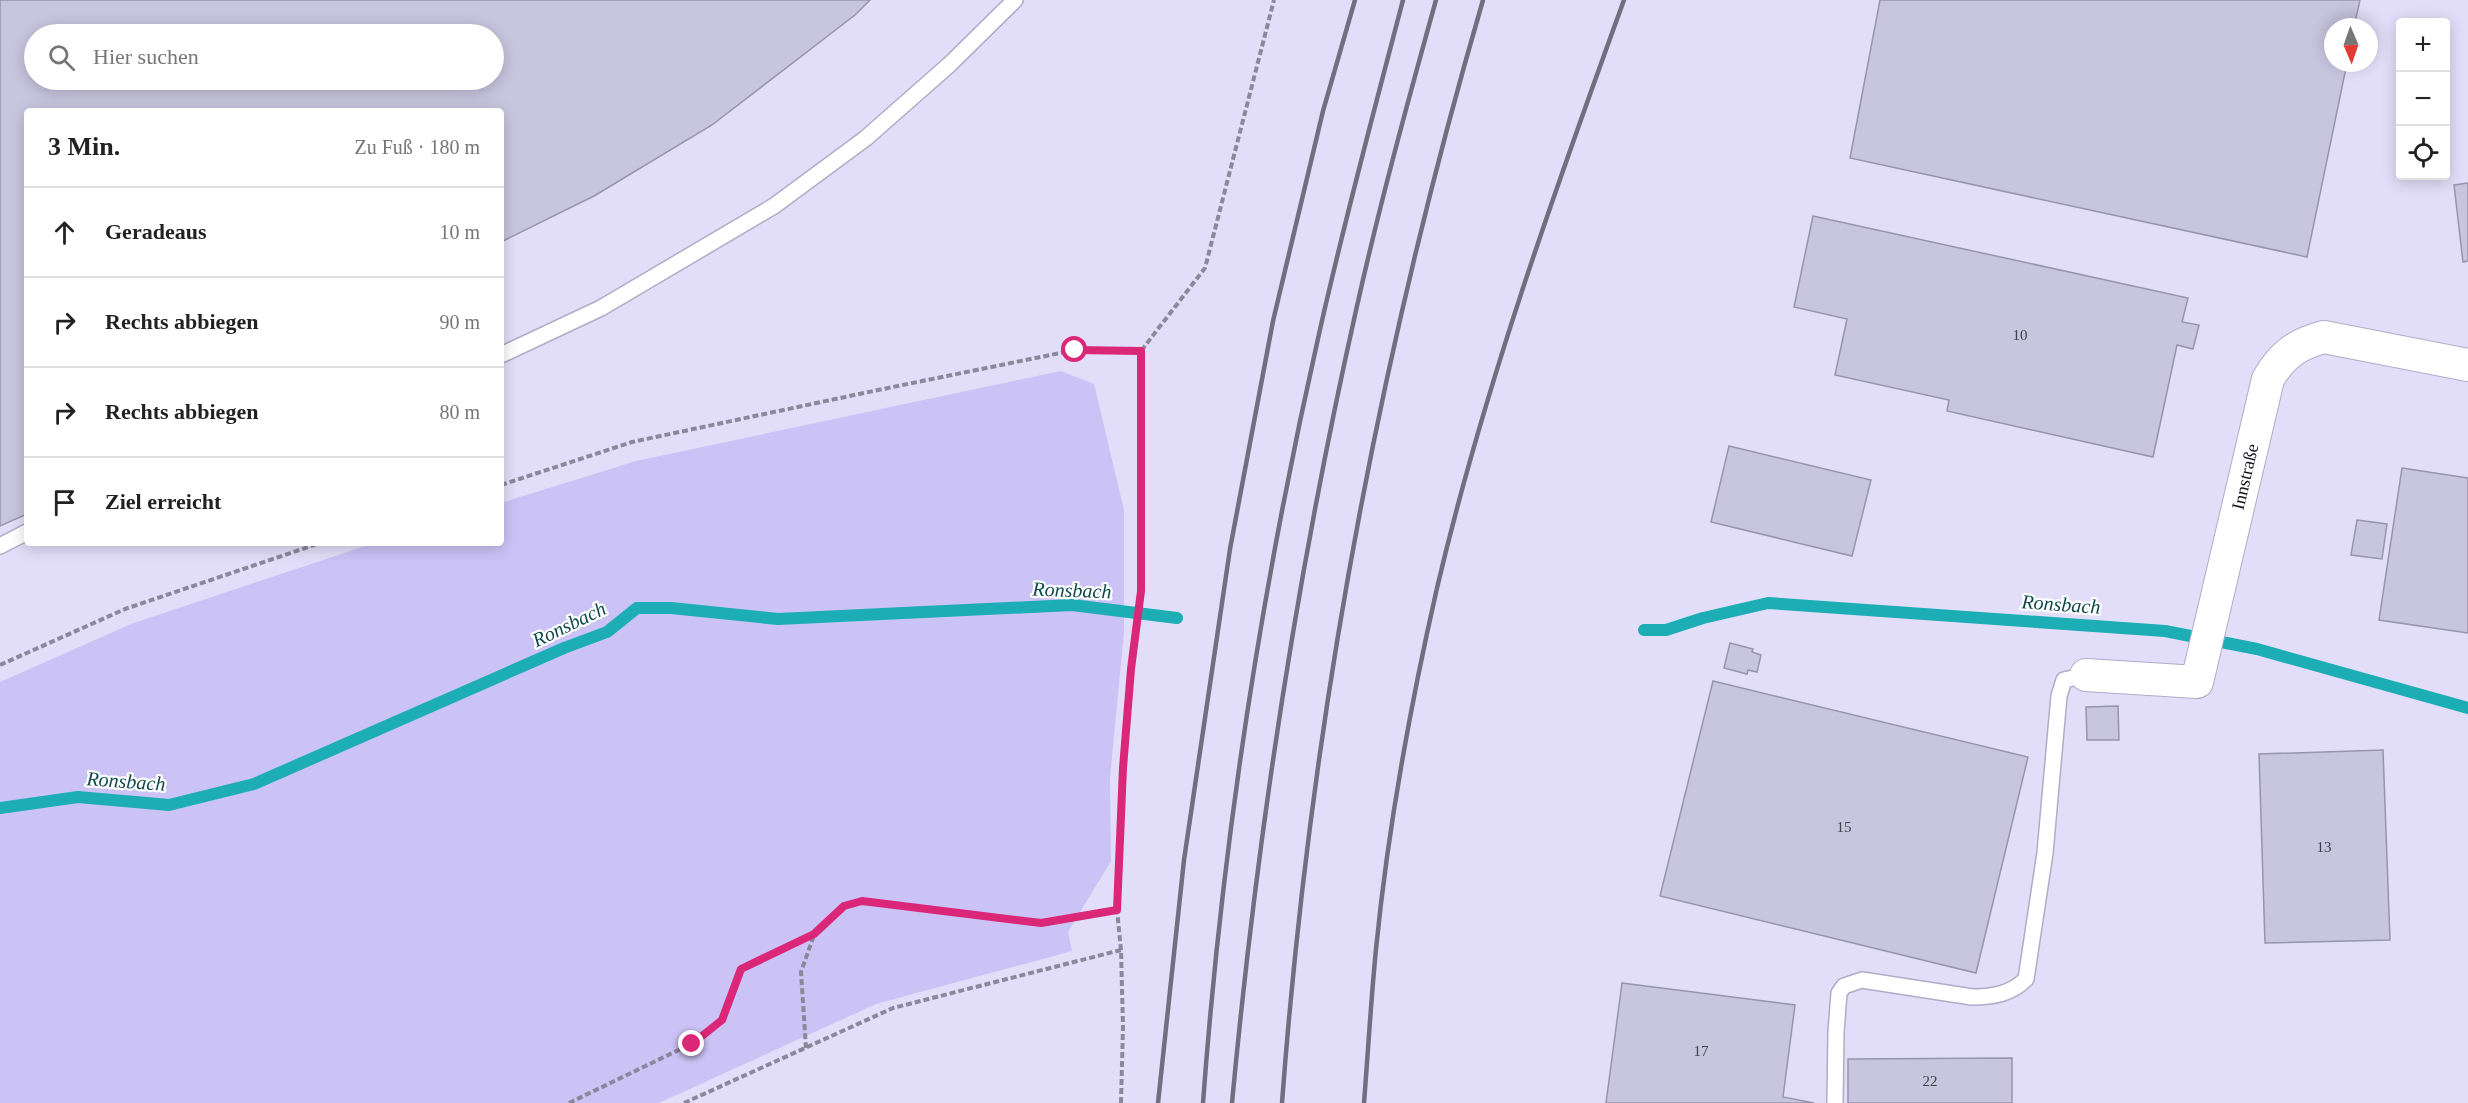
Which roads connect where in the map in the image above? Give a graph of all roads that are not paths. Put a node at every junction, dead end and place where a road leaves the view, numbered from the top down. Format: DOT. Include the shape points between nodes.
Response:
graph roads {
  1 [pos="1016,0"];
  2 [pos="504,354"];
  3 [pos="2468,365"];
  4 [pos="24,534"];
  5 [pos="0,546"];
  6 [pos="2086,675"];
  7 [pos="1835,1103"];
  1 -- 2 [label="lane" via="866,138 774,206 601,308"];
  3 -- 6 [label="street, Innstraße" via="2324,336 2289,350 2268,379 2197,682"];
  4 -- 5 [label="lane"];
  6 -- 7 [label="lane" via="2064,680 2059,696 2045,853 2026,979 2012,990 1988,997 1862,980 1844,986 1839,993"];
}
